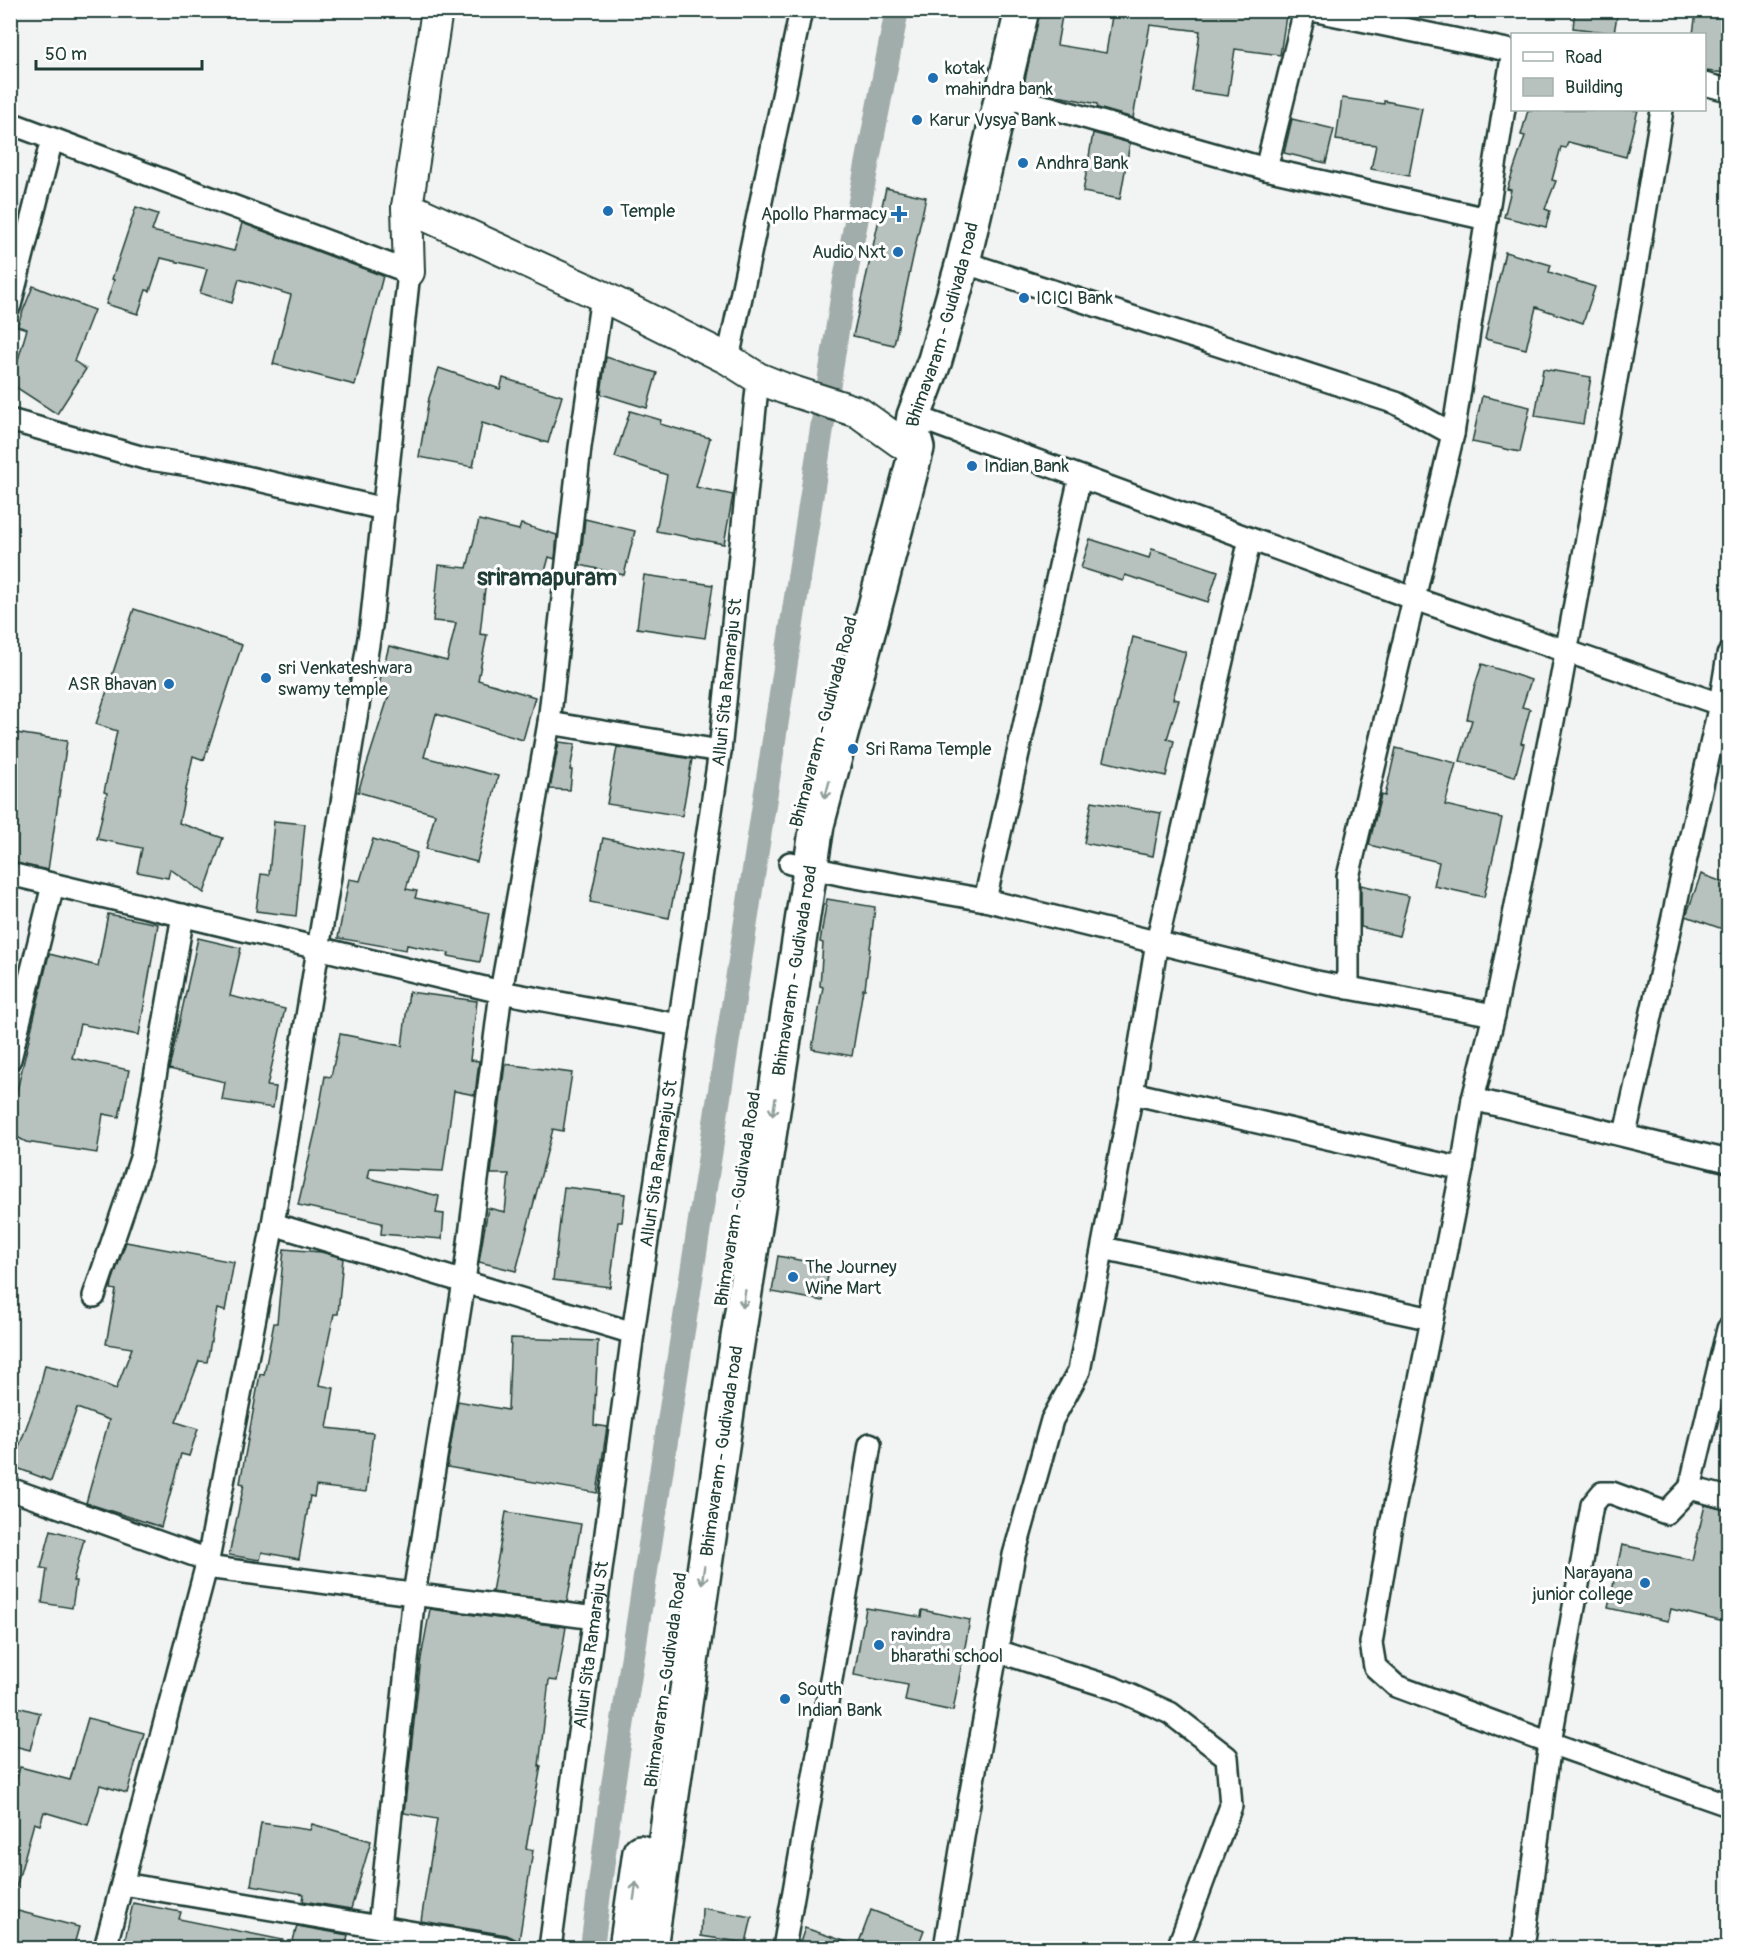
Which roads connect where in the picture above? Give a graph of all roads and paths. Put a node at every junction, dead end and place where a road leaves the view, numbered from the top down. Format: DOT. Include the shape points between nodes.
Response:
graph roads {
  1 [pos="437,10"];
  2 [pos="801,10"];
  3 [pos="1022,10"];
  4 [pos="1305,10"];
  5 [pos="1312,10"];
  6 [pos="1511,51"];
  7 [pos="1511,63"];
  8 [pos="1706,84"];
  9 [pos="1728,90"];
  10 [pos="1002,97"];
  11 [pos="1662,111"];
  12 [pos="10,123"];
  13 [pos="52,139"];
  14 [pos="1266,169"];
  15 [pos="410,186"];
  16 [pos="1487,219"];
  17 [pos="963,262"];
  18 [pos="409,272"];
  19 [pos="602,296"];
  20 [pos="10,305"];
  21 [pos="728,359"];
  22 [pos="770,383"];
  23 [pos="10,420"];
  24 [pos="911,434"];
  25 [pos="1453,434"];
  26 [pos="1080,477"];
  27 [pos="384,509"];
  28 [pos="1250,539"];
  29 [pos="1415,599"];
  30 [pos="1566,651"];
  31 [pos="1728,655"];
  32 [pos="1724,705"];
  33 [pos="549,723"];
  34 [pos="720,751"];
  35 [pos="800,866"];
  36 [pos="10,874"];
  37 [pos="53,885"];
  38 [pos="985,900"];
  39 [pos="183,915"];
  40 [pos="1157,942"];
  41 [pos="318,948"];
  42 [pos="1348,988"];
  43 [pos="501,992"];
  44 [pos="1494,1015"];
  45 [pos="679,1025"];
  46 [pos="10,1059"];
  47 [pos="1132,1093"];
  48 [pos="1473,1099"];
  49 [pos="1625,1134"];
  50 [pos="1728,1161"];
  51 [pos="1462,1169"];
  52 [pos="273,1224"];
  53 [pos="1103,1248"];
  54 [pos="464,1282"];
  55 [pos="94,1296"];
  56 [pos="1432,1318"];
  57 [pos="1728,1329"];
  58 [pos="633,1333"];
  59 [pos="870,1444"];
  60 [pos="706,1480"];
  61 [pos="1690,1488"];
  62 [pos="10,1489"];
  63 [pos="1728,1498"];
  64 [pos="207,1564"];
  65 [pos="414,1594"];
  66 [pos="595,1618"];
  67 [pos="997,1651"];
  68 [pos="1550,1743"];
  69 [pos="1728,1805"];
  70 [pos="123,1884"];
  71 [pos="379,1927"];
  72 [pos="105,1948"];
  73 [pos="505,1948"];
  74 [pos="550,1948"];
  75 [pos="626,1948"];
  76 [pos="650,1948"];
  77 [pos="784,1948"];
  78 [pos="945,1948"];
  79 [pos="1178,1948"];
  80 [pos="1523,1948"];
  1 -- 15 [label="main road"];
  2 -- 21 [label="street"];
  3 -- 10 [label="main road, Bhimavaram - Gudivada road"];
  4 -- 14 [label="street"];
  5 -- 6 [label="street"];
  7 -- 16 [label="street"];
  8 -- 9 [label="street"];
  10 -- 14 [label="street"];
  10 -- 17 [label="main road, Bhimavaram - Gudivada road"];
  11 -- 30 [label="street"];
  12 -- 13 [label="street"];
  13 -- 18 [label="street"];
  13 -- 20 [label="street"];
  14 -- 16 [label="street"];
  15 -- 18 [label="main road"];
  15 -- 19 [label="main road"];
  16 -- 25 [label="street"];
  17 -- 24 [label="main road, Bhimavaram - Gudivada road"];
  17 -- 25 [label="street" via="1396,403"];
  18 -- 27 [label="street"];
  19 -- 21 [label="main road"];
  19 -- 33 [label="street" via="579,447"];
  21 -- 22 [label="main road"];
  22 -- 24 [label="main road"];
  22 -- 34 [label="street, Alluri Sita Ramaraju St"];
  23 -- 27 [label="street" via="144,458 202,467"];
  24 -- 26 [label="street"];
  24 -- 35 [label="main road, Bhimavaram - Gudivada road" via="817,825"];
  25 -- 29 [label="street"];
  26 -- 28 [label="street"];
  26 -- 38 [label="street"];
  27 -- 41 [label="street" via="371,626"];
  28 -- 29 [label="street"];
  28 -- 40 [label="street"];
  29 -- 30 [label="street"];
  29 -- 42 [label="street" via="1348,877"];
  30 -- 32 [label="street"];
  30 -- 44 [label="street"];
  31 -- 32 [label="street"];
  32 -- 49 [label="street"];
  33 -- 34 [label="street"];
  33 -- 43 [label="street"];
  34 -- 45 [label="street, Alluri Sita Ramaraju St"];
  35 -- 38 [label="street"];
  35 -- 60 [label="main road, Bhimavaram - Gudivada road"];
  36 -- 37 [label="street"];
  37 -- 39 [label="street"];
  37 -- 46 [label="street"];
  38 -- 40 [label="street"];
  39 -- 41 [label="street"];
  39 -- 55 [label="street" via="141,1158"];
  40 -- 42 [label="street"];
  40 -- 47 [label="street"];
  41 -- 43 [label="street"];
  41 -- 52 [label="street"];
  42 -- 44 [label="street"];
  43 -- 45 [label="street"];
  43 -- 54 [label="street"];
  44 -- 48 [label="street"];
  45 -- 58 [label="street, Alluri Sita Ramaraju St"];
  47 -- 51 [label="street"];
  47 -- 53 [label="street"];
  48 -- 49 [label="street"];
  48 -- 51 [label="street"];
  49 -- 50 [label="street"];
  51 -- 56 [label="street"];
  52 -- 54 [label="street"];
  52 -- 64 [label="street"];
  53 -- 56 [label="street"];
  53 -- 67 [label="street" via="1079,1371 1052,1420 1014,1555"];
  54 -- 58 [label="street"];
  54 -- 65 [label="street"];
  56 -- 68 [label="street" via="1371,1643 1375,1667 1396,1686"];
  57 -- 61 [label="street"];
  58 -- 66 [label="street, Alluri Sita Ramaraju St"];
  59 -- 77 [label="street"];
  75 -- 60 [label="main road, Bhimavaram - Gudivada Road, one-way"];
  60 -- 76 [label="main road, Bhimavaram - Gudivada road, one-way"];
  61 -- 63 [label="street"];
  61 -- 68 [label="street" via="1666,1513 1612,1493 1602,1493 1592,1505"];
  62 -- 64 [label="street"];
  64 -- 65 [label="street"];
  64 -- 70 [label="street"];
  65 -- 66 [label="street"];
  65 -- 71 [label="street"];
  66 -- 74 [label="street, Alluri Sita Ramaraju St"];
  67 -- 78 [label="street"];
  67 -- 79 [label="street" via="1114,1688 1170,1713 1227,1757 1231,1806"];
  68 -- 69 [label="street"];
  68 -- 80 [label="street"];
  70 -- 71 [label="street"];
  70 -- 72 [label="street"];
  71 -- 73 [label="street"];
}
